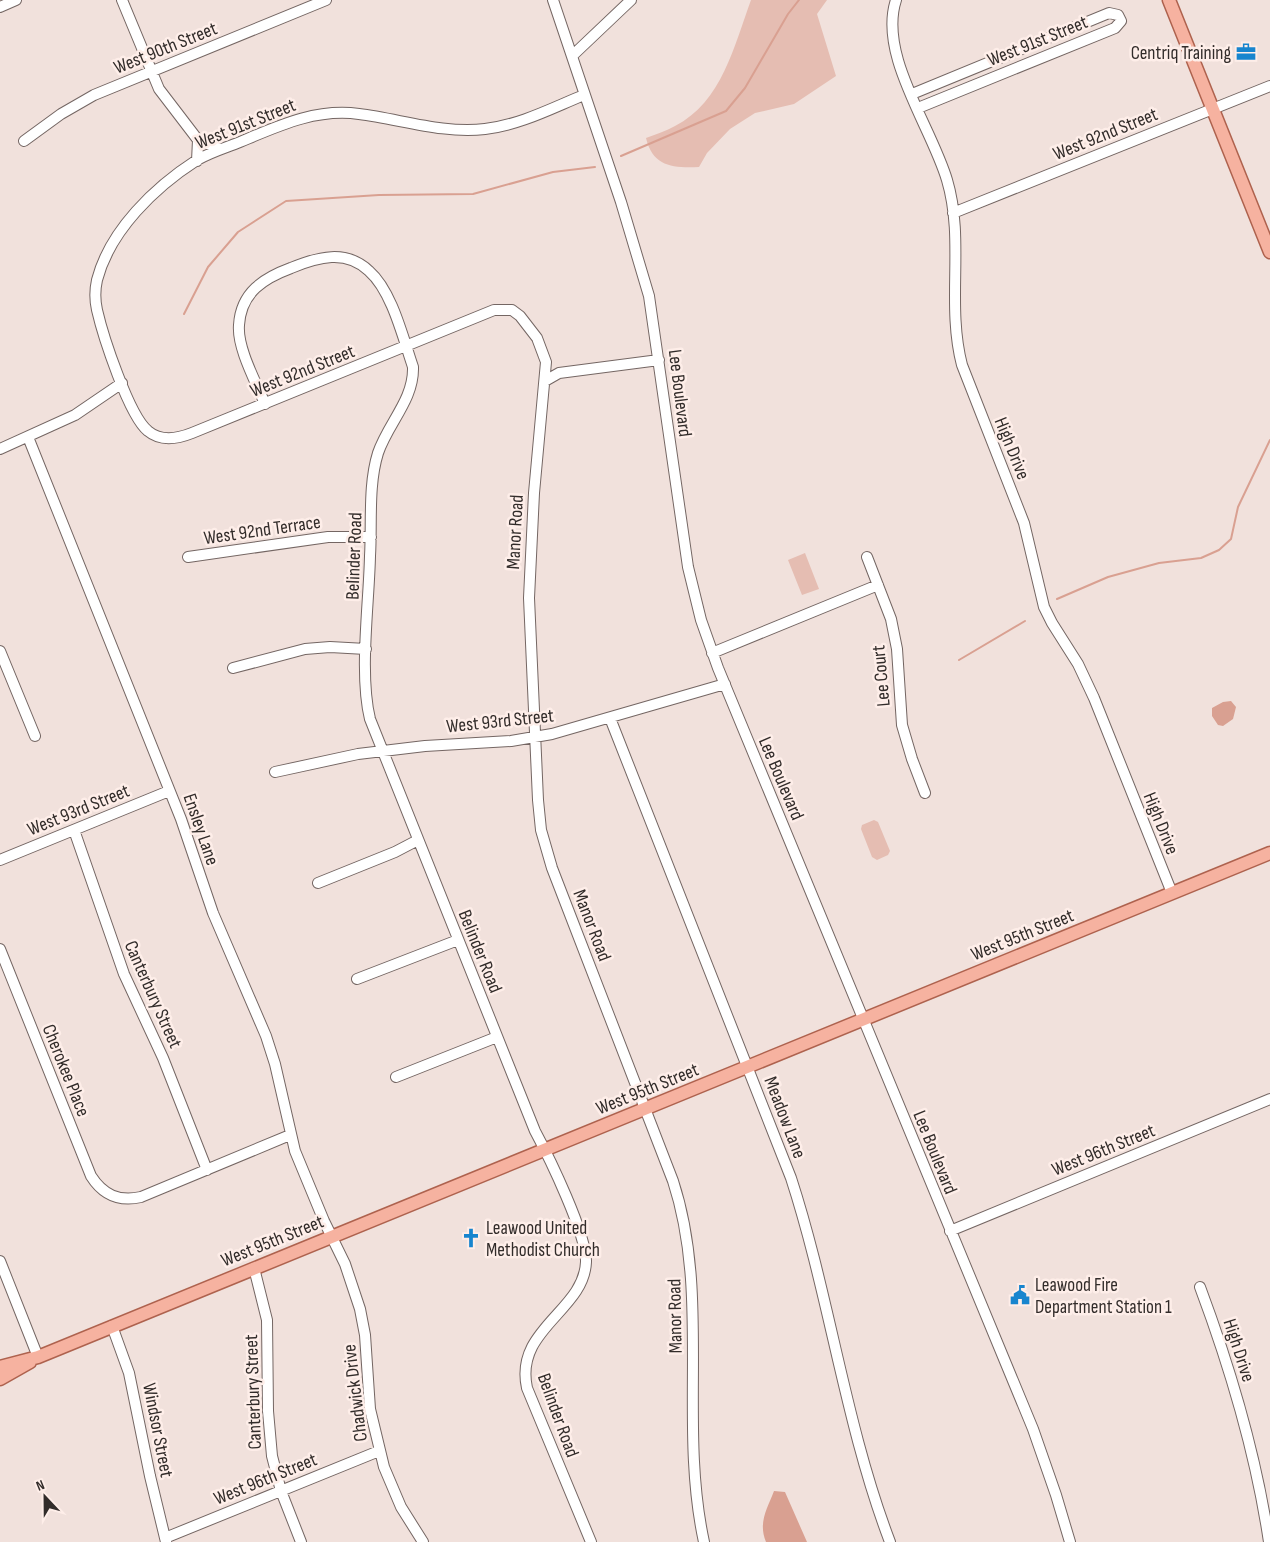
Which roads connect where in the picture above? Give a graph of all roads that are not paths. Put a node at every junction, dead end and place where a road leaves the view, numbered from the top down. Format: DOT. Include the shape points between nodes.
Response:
graph roads {
  1 [pos="16,0"];
  2 [pos="122,0"];
  3 [pos="326,0"];
  4 [pos="553,0"];
  5 [pos="631,0"];
  6 [pos="896,0"];
  7 [pos="1168,0"];
  8 [pos="0,7"];
  9 [pos="572,56"];
  10 [pos="151,72"];
  11 [pos="1270,86"];
  12 [pos="912,94"];
  13 [pos="584,95"];
  14 [pos="918,108"];
  15 [pos="1213,109"];
  16 [pos="198,140"];
  17 [pos="24,141"];
  18 [pos="220,148"];
  19 [pos="197,161"];
  20 [pos="953,213"];
  21 [pos="1270,252"];
  22 [pos="519,315"];
  23 [pos="406,346"];
  24 [pos="659,360"];
  25 [pos="546,362"];
  26 [pos="559,373"];
  27 [pos="545,381"];
  28 [pos="122,383"];
  29 [pos="265,404"];
  30 [pos="28,437"];
  31 [pos="0,449"];
  32 [pos="371,537"];
  33 [pos="188,557"];
  34 [pos="867,557"];
  35 [pos="878,585"];
  36 [pos="366,649"];
  37 [pos="0,651"];
  38 [pos="712,653"];
  39 [pos="233,668"];
  40 [pos="724,684"];
  41 [pos="610,718"];
  42 [pos="35,736"];
  43 [pos="534,737"];
  44 [pos="383,750"];
  45 [pos="275,772"];
  46 [pos="170,790"];
  47 [pos="925,793"];
  48 [pos="74,830"];
  49 [pos="418,840"];
  50 [pos="1270,854"];
  51 [pos="0,860"];
  52 [pos="318,882"];
  53 [pos="1172,893"];
  54 [pos="458,940"];
  55 [pos="0,949"];
  56 [pos="357,979"];
  57 [pos="863,1020"];
  58 [pos="497,1037"];
  59 [pos="747,1067"];
  60 [pos="396,1077"];
  61 [pos="1270,1099"];
  62 [pos="645,1109"];
  63 [pos="290,1135"];
  64 [pos="545,1150"];
  65 [pos="207,1170"];
  66 [pos="950,1231"];
  67 [pos="331,1236"];
  68 [pos="0,1261"];
  69 [pos="254,1268"];
  70 [pos="1200,1286"];
  71 [pos="112,1326"];
  72 [pos="38,1356"];
  73 [pos="0,1367"];
  74 [pos="0,1379"];
  75 [pos="379,1450"];
  76 [pos="281,1491"];
  77 [pos="166,1540"];
  78 [pos="300,1542"];
  79 [pos="423,1542"];
  80 [pos="590,1542"];
  81 [pos="704,1542"];
  82 [pos="890,1542"];
  83 [pos="1070,1542"];
  84 [pos="1268,1542"];
  1 -- 8 [label="street"];
  2 -- 10 [label="street"];
  3 -- 10 [label="street, West 90th Street"];
  4 -- 9 [label="street, Lee Boulevard"];
  5 -- 9 [label="street"];
  6 -- 12 [label="street, High Drive" via="892,19 894,45"];
  7 -- 15 [label="main road"];
  9 -- 13 [label="street, Lee Boulevard"];
  10 -- 16 [label="street" via="159,89"];
  10 -- 17 [label="street, West 90th Street" via="80,102"];
  11 -- 15 [label="street, West 92nd Street"];
  12 -- 14 [label="street, High Drive"];
  12 -- 14 [label="street, West 91st Street" via="1109,13 1118,15 1121,20 1115,28"];
  13 -- 18 [label="street, West 91st Street" via="520,121 485,129 448,128 342,113 292,121"];
  13 -- 24 [label="street, Lee Boulevard" via="642,268"];
  14 -- 20 [label="street, High Drive" via="942,164"];
  15 -- 20 [label="street, West 92nd Street"];
  15 -- 21 [label="main road"];
  16 -- 18 [label="street"];
  16 -- 19 [label="street"];
  18 -- 19 [label="street, West 91st Street"];
  19 -- 28 [label="street, West 91st Street" via="149,199 131,218 102,264 96,290 96,309"];
  20 -- 53 [label="street, High Drive" via="956,340 962,365 1024,523 1044,607 1091,690"];
  22 -- 23 [label="street, West 92nd Street" via="512,310 494,310"];
  22 -- 25 [label="street, Manor Road" via="537,338"];
  23 -- 29 [label="street, West 92nd Street"];
  23 -- 29 [label="street, Belinder Road" via="384,290 368,269 346,258 326,256 291,268 257,285 240,316 240,340"];
  23 -- 32 [label="street, Belinder Road" via="413,367 412,384 377,455"];
  24 -- 26 [label="street"];
  24 -- 38 [label="street, Lee Boulevard" via="688,567"];
  25 -- 26 [label="street"];
  25 -- 27 [label="street, Manor Road"];
  26 -- 27 [label="street"];
  27 -- 43 [label="street, Manor Road" via="530,553"];
  28 -- 29 [label="street, West 92nd Street" via="142,425 164,438 182,437"];
  28 -- 30 [label="street" via="75,415"];
  30 -- 31 [label="street"];
  30 -- 46 [label="street, Ensley Lane"];
  32 -- 33 [label="street, West 92nd Terrace" via="328,537"];
  32 -- 36 [label="street, Belinder Road"];
  34 -- 35 [label="street, Lee Court"];
  35 -- 38 [label="street"];
  35 -- 47 [label="street, Lee Court" via="891,619 897,649 902,725"];
  36 -- 39 [label="street" via="305,649"];
  36 -- 44 [label="street, Belinder Road" via="366,703"];
  37 -- 42 [label="street"];
  38 -- 40 [label="street, Lee Boulevard"];
  40 -- 41 [label="street, West 93rd Street"];
  40 -- 57 [label="street, Lee Boulevard"];
  41 -- 43 [label="street, West 93rd Street"];
  41 -- 59 [label="street, Meadow Lane"];
  43 -- 44 [label="street, West 93rd Street"];
  43 -- 62 [label="street, Manor Road" via="545,847"];
  44 -- 45 [label="street, West 93rd Street"];
  44 -- 49 [label="street, Belinder Road"];
  46 -- 48 [label="street, West 93rd Street"];
  46 -- 63 [label="street, Ensley Lane" via="213,913 266,1036"];
  48 -- 51 [label="street, West 93rd Street"];
  48 -- 65 [label="street, Canterbury Street" via="124,974 163,1058"];
  49 -- 52 [label="street"];
  49 -- 54 [label="street, Belinder Road"];
  50 -- 53 [label="main road, West 95th Street"];
  53 -- 57 [label="main road, West 95th Street"];
  54 -- 56 [label="street"];
  54 -- 58 [label="street, Belinder Road"];
  55 -- 65 [label="street, Cherokee Place" via="91,1176 104,1192 132,1199"];
  57 -- 59 [label="main road, West 95th Street"];
  57 -- 66 [label="street, Lee Boulevard"];
  58 -- 60 [label="street"];
  58 -- 64 [label="street, Belinder Road" via="534,1131"];
  59 -- 62 [label="main road, West 95th Street"];
  59 -- 82 [label="street, Meadow Lane" via="797,1198 857,1440"];
  61 -- 66 [label="street, West 96th Street"];
  62 -- 64 [label="main road, West 95th Street"];
  62 -- 81 [label="street, Manor Road" via="673,1181 686,1227 692,1297 694,1468"];
  63 -- 65 [label="street"];
  63 -- 67 [label="street, Ensley Lane"];
  64 -- 67 [label="main road, West 95th Street"];
  64 -- 80 [label="street, Belinder Road" via="584,1243 586,1261 583,1278 529,1352 525,1379"];
  66 -- 83 [label="street, Lee Boulevard" via="1033,1428"];
  67 -- 69 [label="main road, West 95th Street"];
  67 -- 75 [label="street, Chadwick Drive" via="345,1264 360,1308 370,1409"];
  68 -- 72 [label="street"];
  69 -- 71 [label="main road, West 95th Street"];
  69 -- 76 [label="street, Canterbury Street" via="267,1320 269,1435"];
  70 -- 84 [label="street, High Drive" via="1246,1427"];
  71 -- 72 [label="main road, West 95th Street"];
  71 -- 77 [label="street, Windsor Street" via="129,1373"];
  72 -- 73 [label="main road, West 95th Street"];
  72 -- 74 [label="main road, West 95th Street"];
  75 -- 76 [label="street, West 96th Street"];
  75 -- 79 [label="street, Chadwick Drive" via="400,1507"];
  76 -- 77 [label="street, West 96th Street"];
  76 -- 78 [label="street, Canterbury Street"];
}
